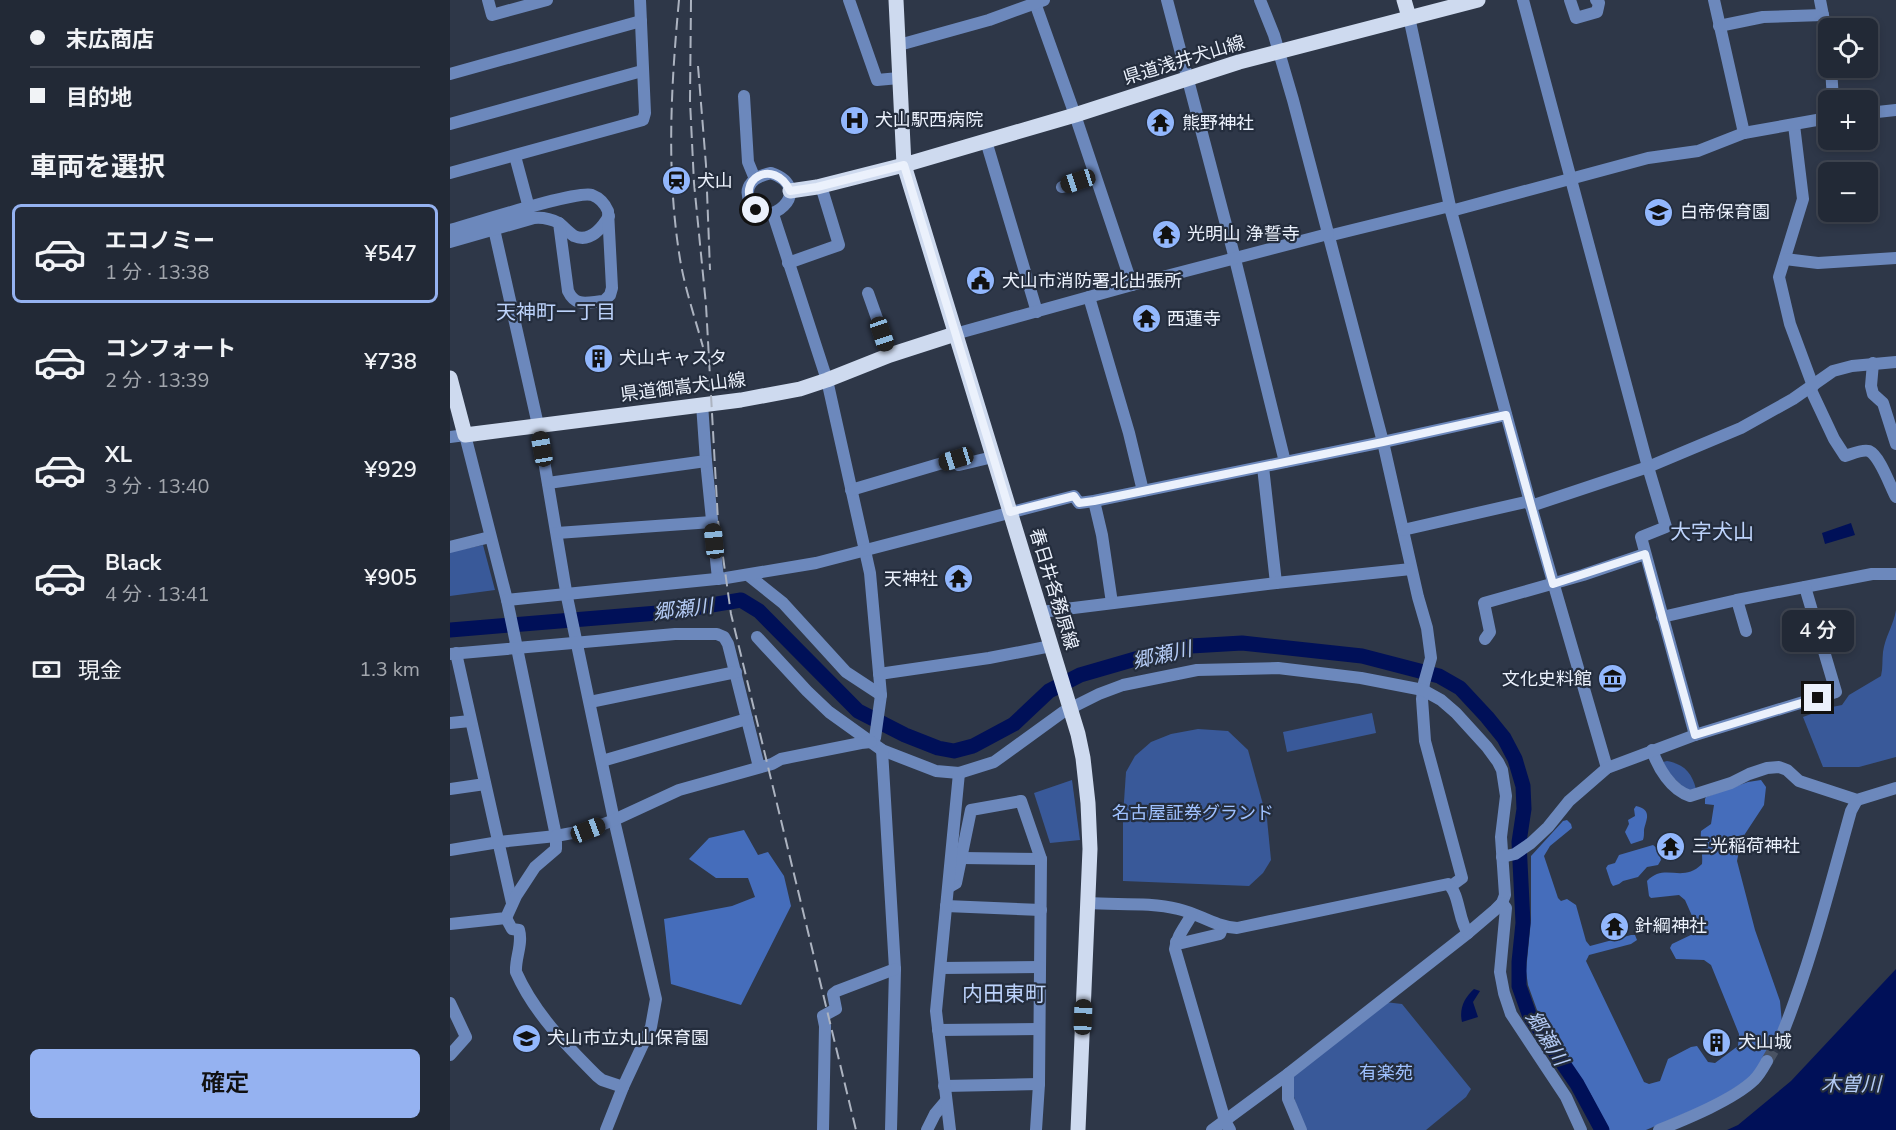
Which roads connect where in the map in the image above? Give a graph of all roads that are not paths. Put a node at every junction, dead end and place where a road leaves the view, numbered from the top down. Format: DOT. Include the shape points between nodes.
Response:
graph roads {
  1 [pos="488,0"];
  2 [pos="547,0"];
  3 [pos="640,0"];
  4 [pos="849,0"];
  5 [pos="896,0"];
  6 [pos="1167,0"];
  7 [pos="1260,0"];
  8 [pos="1404,0"];
  9 [pos="1478,0"];
  10 [pos="1523,0"];
  11 [pos="1570,0"];
  12 [pos="1596,0"];
  13 [pos="1714,0"];
  14 [pos="1820,0"];
  15 [pos="1038,1"];
  16 [pos="1823,15"];
  17 [pos="1409,17"];
  18 [pos="1824,18"];
  19 [pos="641,21"];
  20 [pos="1719,26"];
  21 [pos="899,45"];
  22 [pos="1279,51"];
  23 [pos="642,71"];
  24 [pos="450,74"];
  25 [pos="899,78"];
  26 [pos="1188,78"];
  27 [pos="744,96"];
  28 [pos="1896,110"];
  29 [pos="1878,112"];
  30 [pos="1075,115"];
  31 [pos="1818,120"];
  32 [pos="450,124"];
  33 [pos="1794,126"];
  34 [pos="1744,133"];
  35 [pos="987,141"];
  36 [pos="515,156"];
  37 [pos="904,165"];
  38 [pos="450,173"];
  39 [pos="1095,176"];
  40 [pos="1570,178"];
  41 [pos="754,179"];
  42 [pos="821,186"];
  43 [pos="1062,187"];
  44 [pos="790,191"];
  45 [pos="529,208"];
  46 [pos="1451,209"];
  47 [pos="773,214"];
  48 [pos="609,216"];
  49 [pos="559,223"];
  50 [pos="494,229"];
  51 [pos="450,230"];
  52 [pos="1328,235"];
  53 [pos="450,242"];
  54 [pos="1235,258"];
  55 [pos="1785,258"];
  56 [pos="1896,258"];
  57 [pos="788,263"];
  58 [pos="1131,285"];
  59 [pos="868,293"];
  60 [pos="1089,297"];
  61 [pos="1037,312"];
  62 [pos="956,334"];
  63 [pos="890,355"];
  64 [pos="1896,362"];
  65 [pos="1873,363"];
  66 [pos="450,378"];
  67 [pos="827,380"];
  68 [pos="1811,387"];
  69 [pos="702,404"];
  70 [pos="1506,415"];
  71 [pos="538,425"];
  72 [pos="457,436"];
  73 [pos="1383,442"];
  74 [pos="1896,445"];
  75 [pos="993,457"];
  76 [pos="1878,458"];
  77 [pos="706,461"];
  78 [pos="1285,462"];
  79 [pos="1263,467"];
  80 [pos="1648,467"];
  81 [pos="548,483"];
  82 [pos="851,490"];
  83 [pos="1143,491"];
  84 [pos="1896,497"];
  85 [pos="1094,501"];
  86 [pos="1530,503"];
  87 [pos="1010,512"];
  88 [pos="712,522"];
  89 [pos="1403,530"];
  90 [pos="557,533"];
  91 [pos="490,537"];
  92 [pos="450,547"];
  93 [pos="865,551"];
  94 [pos="1645,554"];
  95 [pos="1411,569"];
  96 [pos="1896,574"];
  97 [pos="748,575"];
  98 [pos="718,579"];
  99 [pos="1276,583"];
  100 [pos="1553,584"];
  101 [pos="1806,587"];
  102 [pos="567,595"];
  103 [pos="507,600"];
  104 [pos="1737,600"];
  105 [pos="1112,603"];
  106 [pos="1041,612"];
  107 [pos="1662,617"];
  108 [pos="1746,631"];
  109 [pos="757,637"];
  110 [pos="1485,639"];
  111 [pos="577,640"];
  112 [pos="1051,645"];
  113 [pos="517,647"];
  114 [pos="453,653"];
  115 [pos="736,672"];
  116 [pos="879,674"];
  117 [pos="1424,686"];
  118 [pos="880,701"];
  119 [pos="590,702"];
  120 [pos="1068,703"];
  121 [pos="747,718"];
  122 [pos="470,721"];
  123 [pos="450,723"];
  124 [pos="1695,735"];
  125 [pos="874,738"];
  126 [pos="882,750"];
  127 [pos="1652,750"];
  128 [pos="602,761"];
  129 [pos="759,767"];
  130 [pos="1607,768"];
  131 [pos="959,773"];
  132 [pos="485,784"];
  133 [pos="1896,788"];
  134 [pos="450,789"];
  135 [pos="1857,800"];
  136 [pos="614,820"];
  137 [pos="556,836"];
  138 [pos="499,842"];
  139 [pos="450,850"];
  140 [pos="1502,857"];
  141 [pos="962,858"];
  142 [pos="1041,858"];
  143 [pos="1451,886"];
  144 [pos="949,887"];
  145 [pos="512,903"];
  146 [pos="1088,903"];
  147 [pos="1502,903"];
  148 [pos="946,906"];
  149 [pos="1041,910"];
  150 [pos="1192,914"];
  151 [pos="506,918"];
  152 [pos="450,924"];
  153 [pos="1223,926"];
  154 [pos="1468,933"];
  155 [pos="1176,942"];
  156 [pos="1040,967"];
  157 [pos="941,968"];
  158 [pos="895,969"];
  159 [pos="450,1003"];
  160 [pos="1039,1029"];
  161 [pos="938,1030"];
  162 [pos="1781,1037"];
  163 [pos="450,1055"];
  164 [pos="1767,1061"];
  165 [pos="1288,1074"];
  166 [pos="1039,1084"];
  167 [pos="944,1086"];
  168 [pos="623,1087"];
  169 [pos="946,1101"];
  170 [pos="1227,1125"];
  171 [pos="606,1130"];
  172 [pos="823,1130"];
  173 [pos="891,1130"];
  174 [pos="927,1130"];
  175 [pos="950,1130"];
  176 [pos="1036,1130"];
  177 [pos="1078,1130"];
  178 [pos="1212,1130"];
  179 [pos="1301,1130"];
  180 [pos="1581,1130"];
  181 [pos="1659,1130"];
  1 -- 2 [label="street" via="492,15"];
  3 -- 19 [label="street"];
  4 -- 25 [label="street" via="877,80"];
  5 -- 21 [label="main road, 春日井各務原線"];
  6 -- 26 [label="street"];
  7 -- 22 [label="street"];
  8 -- 17 [label="main road"];
  9 -- 17 [label="main road, 県道浅井犬山線"];
  10 -- 40 [label="street"];
  11 -- 12 [label="street" via="1576,18 1597,12"];
  13 -- 20 [label="street"];
  14 -- 16 [label="street"];
  15 -- 21 [label="street" via="989,20"];
  15 -- 30 [label="street"];
  16 -- 18 [label="street"];
  16 -- 20 [label="street" via="1763,17"];
  17 -- 22 [label="main road, 県道浅井犬山線"];
  17 -- 46 [label="street"];
  19 -- 23 [label="street"];
  19 -- 24 [label="street"];
  20 -- 34 [label="street"];
  21 -- 25 [label="main road, 春日井各務原線"];
  22 -- 26 [label="main road, 県道浅井犬山線"];
  22 -- 52 [label="street"];
  23 -- 32 [label="street"];
  23 -- 36 [label="street" via="643,120"];
  25 -- 37 [label="main road, 春日井各務原線"];
  26 -- 30 [label="main road, 県道浅井犬山線"];
  26 -- 54 [label="street"];
  27 -- 41 [label="street" via="748,162"];
  28 -- 29 [label="street"];
  30 -- 35 [label="main road, 県道浅井犬山線"];
  30 -- 39 [label="street"];
  31 -- 33 [label="street"];
  33 -- 34 [label="street"];
  33 -- 55 [label="street" via="1803,199"];
  34 -- 40 [label="street" via="1698,151 1648,158"];
  35 -- 37 [label="main road, 県道浅井犬山線"];
  35 -- 61 [label="street"];
  36 -- 38 [label="street"];
  36 -- 45 [label="street"];
  37 -- 42 [label="main road, 県道浅井犬山線"];
  37 -- 62 [label="main road, 春日井各務原線"];
  39 -- 43 [label="street"];
  39 -- 58 [label="street"];
  40 -- 46 [label="street"];
  40 -- 80 [label="street"];
  41 -- 44 [label="street" via="771,173 787,183"];
  41 -- 47 [label="street" via="748,192 750,202 763,214"];
  42 -- 44 [label="main road, 県道浅井犬山線"];
  42 -- 57 [label="street" via="839,244"];
  44 -- 47 [label="street" via="789,200"];
  45 -- 48 [label="street" via="583,194 603,203"];
  45 -- 51 [label="street"];
  46 -- 52 [label="street"];
  46 -- 70 [label="street"];
  47 -- 57 [label="street"];
  48 -- 49 [label="street" via="599,231 582,238 573,236"];
  48 -- 49 [label="street" via="612,288 604,301 578,303 572,299"];
  49 -- 50 [label="street" via="543,217"];
  50 -- 53 [label="street"];
  50 -- 71 [label="street"];
  52 -- 54 [label="street"];
  52 -- 73 [label="street"];
  54 -- 58 [label="street"];
  54 -- 78 [label="street"];
  55 -- 56 [label="street" via="1818,262"];
  55 -- 68 [label="street" via="1779,277 1782,295"];
  57 -- 67 [label="street"];
  58 -- 60 [label="street"];
  59 -- 63 [label="street"];
  60 -- 61 [label="street"];
  60 -- 83 [label="street"];
  61 -- 62 [label="street"];
  62 -- 63 [label="main road, 県道御嵩犬山線"];
  62 -- 75 [label="main road, 春日井各務原線"];
  63 -- 67 [label="main road, 県道御嵩犬山線"];
  64 -- 65 [label="street"];
  65 -- 68 [label="street" via="1833,371"];
  65 -- 74 [label="street" via="1873,394 1883,403"];
  66 -- 72 [label="main road"];
  67 -- 69 [label="main road, 県道御嵩犬山線" via="741,400"];
  67 -- 82 [label="street"];
  68 -- 76 [label="street" via="1845,456 1868,451"];
  68 -- 80 [label="street" via="1741,428"];
  69 -- 71 [label="main road, 県道御嵩犬山線"];
  69 -- 77 [label="street"];
  70 -- 73 [label="street"];
  70 -- 86 [label="street"];
  71 -- 72 [label="main road, 県道御嵩犬山線"];
  71 -- 81 [label="street"];
  72 -- 91 [label="street"];
  73 -- 78 [label="street"];
  73 -- 89 [label="street"];
  74 -- 76 [label="street"];
  75 -- 82 [label="street" via="959,465 956,459"];
  75 -- 87 [label="main road, 春日井各務原線"];
  76 -- 84 [label="street"];
  77 -- 81 [label="street"];
  77 -- 88 [label="street"];
  78 -- 79 [label="street"];
  79 -- 83 [label="street"];
  79 -- 99 [label="street"];
  80 -- 86 [label="street"];
  80 -- 94 [label="street" via="1666,527 1641,537"];
  81 -- 90 [label="street"];
  82 -- 93 [label="street"];
  83 -- 85 [label="street"];
  85 -- 87 [label="street" via="1079,503 1074,496"];
  85 -- 105 [label="street"];
  86 -- 89 [label="street"];
  86 -- 100 [label="street"];
  87 -- 93 [label="street"];
  87 -- 106 [label="main road, 春日井各務原線"];
  88 -- 90 [label="street"];
  88 -- 98 [label="street"];
  89 -- 95 [label="street"];
  90 -- 102 [label="street"];
  91 -- 92 [label="street"];
  91 -- 103 [label="street"];
  93 -- 97 [label="street"];
  93 -- 116 [label="street"];
  94 -- 100 [label="street"];
  94 -- 107 [label="street"];
  95 -- 99 [label="street"];
  95 -- 117 [label="street" via="1431,658"];
  96 -- 101 [label="street" via="1872,574"];
  97 -- 98 [label="street"];
  97 -- 118 [label="street" via="783,603 846,672"];
  98 -- 102 [label="street"];
  99 -- 105 [label="street"];
  100 -- 110 [label="street" via="1484,603 1490,632"];
  100 -- 130 [label="street"];
  101 -- 104 [label="street"];
  101 -- 124 [label="street" via="1836,692"];
  102 -- 103 [label="street"];
  102 -- 111 [label="street"];
  103 -- 113 [label="street"];
  104 -- 107 [label="street"];
  104 -- 108 [label="street"];
  105 -- 106 [label="street"];
  106 -- 112 [label="main road, 春日井各務原線"];
  107 -- 124 [label="street"];
  109 -- 125 [label="street" via="829,712"];
  111 -- 113 [label="street"];
  111 -- 115 [label="street" via="717,634 728,644"];
  111 -- 119 [label="street"];
  112 -- 116 [label="street"];
  112 -- 120 [label="main road, 春日井各務原線"];
  113 -- 114 [label="street"];
  113 -- 137 [label="street"];
  114 -- 122 [label="street"];
  115 -- 119 [label="street"];
  115 -- 121 [label="street"];
  116 -- 118 [label="street"];
  117 -- 120 [label="street" via="1278,668 1197,670 1123,685"];
  117 -- 140 [label="street" via="1456,713 1498,762 1506,796"];
  117 -- 143 [label="street" via="1425,741 1462,878"];
  118 -- 125 [label="street"];
  119 -- 128 [label="street"];
  120 -- 131 [label="street" via="994,762"];
  120 -- 146 [label="main road, 春日井各務原線" via="1083,758 1088,803"];
  121 -- 128 [label="street"];
  121 -- 129 [label="street"];
  122 -- 123 [label="street"];
  122 -- 132 [label="street"];
  124 -- 127 [label="street"];
  125 -- 126 [label="street"];
  125 -- 129 [label="street"];
  126 -- 131 [label="street" via="936,771"];
  126 -- 158 [label="street"];
  127 -- 130 [label="street"];
  127 -- 135 [label="street" via="1659,768 1690,796 1779,767 1799,781"];
  128 -- 136 [label="street"];
  129 -- 136 [label="street" via="679,790"];
  130 -- 140 [label="street" via="1569,801 1531,843"];
  131 -- 144 [label="street"];
  132 -- 134 [label="street"];
  132 -- 138 [label="street"];
  133 -- 135 [label="street"];
  135 -- 162 [label="street"];
  136 -- 137 [label="street"];
  136 -- 168 [label="street" via="656,999 651,1027"];
  137 -- 138 [label="street"];
  137 -- 145 [label="street" via="556,849 535,867"];
  138 -- 139 [label="street"];
  138 -- 145 [label="street"];
  140 -- 147 [label="street"];
  141 -- 142 [label="street"];
  141 -- 142 [label="street" via="971,810 1021,801"];
  141 -- 144 [label="street" via="956,883"];
  142 -- 149 [label="street"];
  143 -- 153 [label="street" via="1445,884 1247,926"];
  143 -- 154 [label="street"];
  144 -- 148 [label="street"];
  145 -- 151 [label="street"];
  146 -- 150 [label="street" via="1159,906"];
  146 -- 177 [label="main road, 春日井各務原線"];
  147 -- 154 [label="street"];
  147 -- 180 [label="street" via="1506,908 1500,972 1511,1014 1566,1097"];
  148 -- 149 [label="street"];
  148 -- 157 [label="street"];
  149 -- 156 [label="street"];
  150 -- 153 [label="street"];
  150 -- 155 [label="street"];
  151 -- 152 [label="street"];
  151 -- 168 [label="street" via="512,929 519,930 516,972 542,1016 597,1076"];
  153 -- 155 [label="street" via="1220,934"];
  154 -- 165 [label="street"];
  155 -- 170 [label="street" via="1177,959"];
  156 -- 157 [label="street"];
  156 -- 160 [label="street"];
  157 -- 161 [label="street"];
  158 -- 172 [label="street" via="837,991 833,994 836,1009 823,1016"];
  158 -- 173 [label="street"];
  159 -- 163 [label="street" via="466,1037"];
  160 -- 161 [label="street"];
  160 -- 166 [label="street"];
  161 -- 167 [label="street"];
  164 -- 181 [label="street" via="1746,1087"];
  165 -- 170 [label="street"];
  165 -- 179 [label="street" via="1288,1099"];
  166 -- 167 [label="street"];
  166 -- 176 [label="street"];
  167 -- 169 [label="street"];
  168 -- 171 [label="street"];
  169 -- 174 [label="street"];
  169 -- 175 [label="street"];
  170 -- 178 [label="street"];
}
